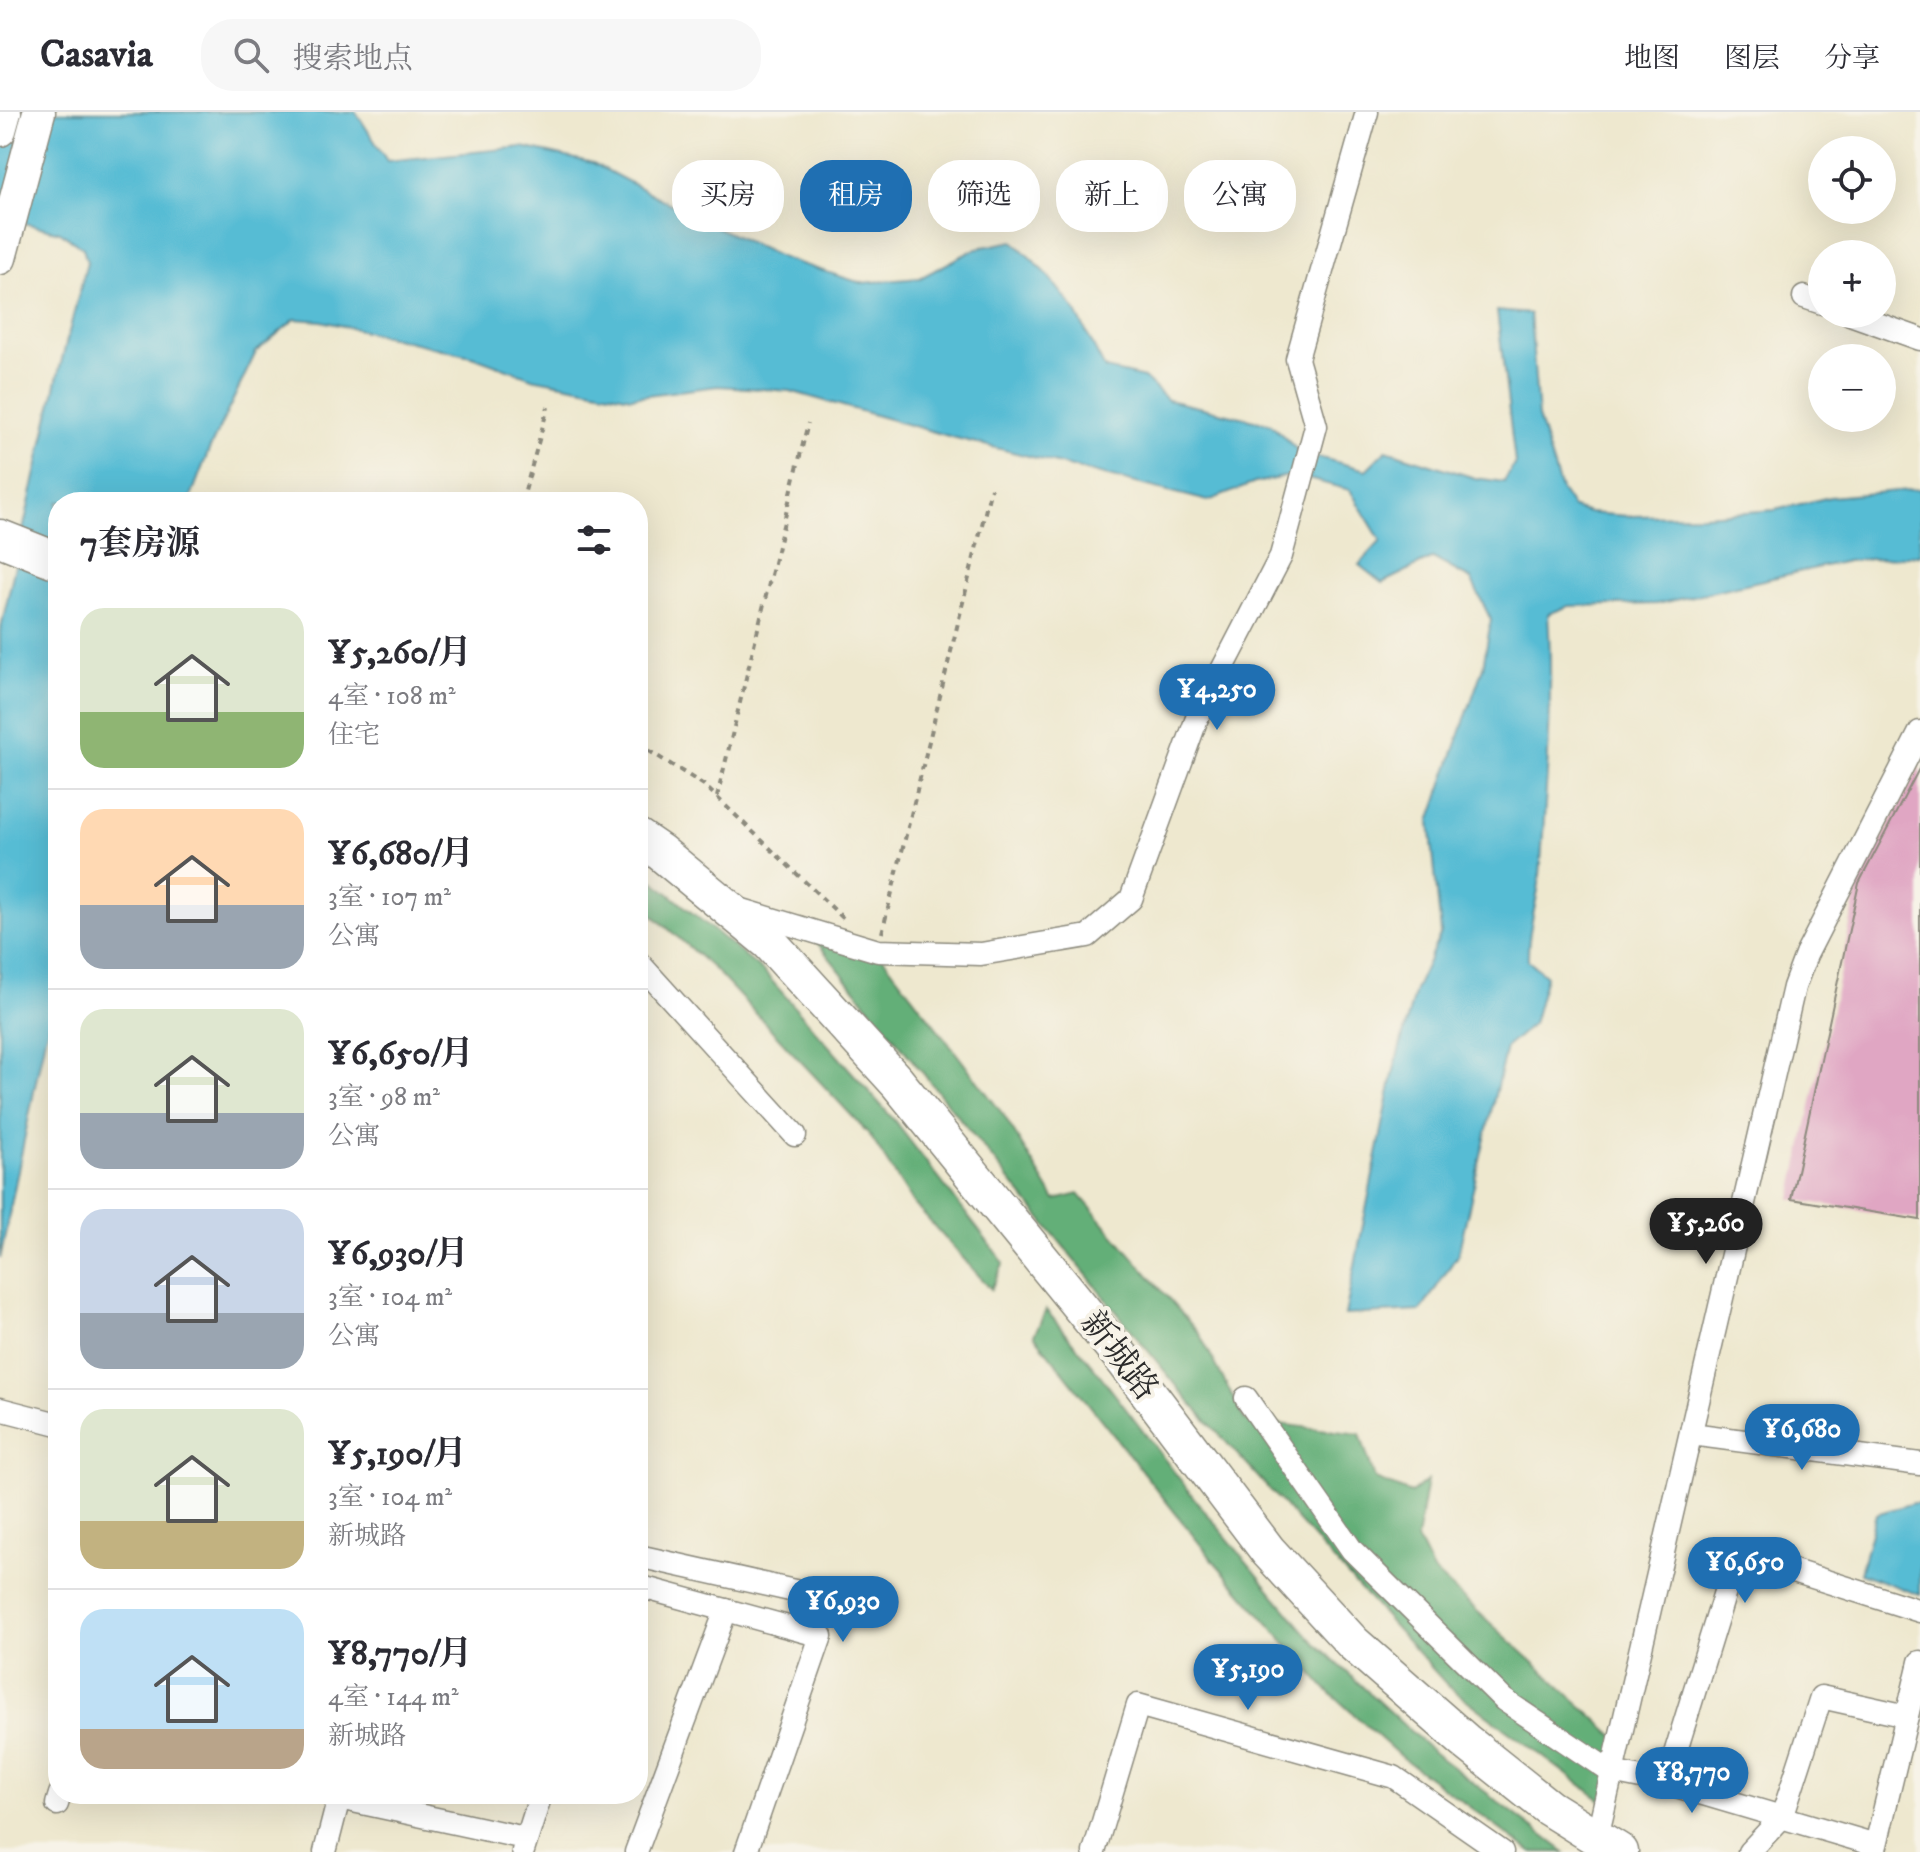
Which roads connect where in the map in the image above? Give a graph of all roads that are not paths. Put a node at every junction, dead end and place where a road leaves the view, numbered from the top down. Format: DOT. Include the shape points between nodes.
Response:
graph roads {
  1 [pos="5,112"];
  2 [pos="39,112"];
  3 [pos="1367,112"];
  4 [pos="0,130"];
  5 [pos="1,255"];
  6 [pos="1889,328"];
  7 [pos="1920,339"];
  8 [pos="2,549"];
  9 [pos="48,559"];
  10 [pos="48,575"];
  11 [pos="1920,732"];
  12 [pos="648,844"];
  13 [pos="648,864"];
  14 [pos="723,903"];
  15 [pos="648,973"];
  16 [pos="795,1135"];
  17 [pos="1246,1398"];
  18 [pos="0,1409"];
  19 [pos="48,1421"];
  20 [pos="1691,1434"];
  21 [pos="1920,1464"];
  22 [pos="648,1558"];
  23 [pos="648,1589"];
  24 [pos="726,1610"];
  25 [pos="853,1611"];
  26 [pos="1920,1611"];
  27 [pos="1920,1662"];
  28 [pos="1907,1716"];
  29 [pos="1611,1772"];
  30 [pos="1666,1783"];
  31 [pos="338,1804"];
  32 [pos="370,1804"];
  33 [pos="538,1804"];
  34 [pos="1782,1817"];
  35 [pos="524,1845"];
  36 [pos="1600,1848"];
  37 [pos="1876,1849"];
  38 [pos="325,1852"];
  39 [pos="636,1852"];
  40 [pos="746,1852"];
  41 [pos="1094,1852"];
  42 [pos="1502,1852"];
  43 [pos="1749,1852"];
  1 -- 4 [label="main road"];
  2 -- 5 [label="main road"];
  3 -- 14 [label="street" via="1297,359 1316,426 1281,556 1197,718 1131,899 1088,936 981,954 878,951"];
  6 -- 7 [label="street"];
  8 -- 9 [label="main road"];
  8 -- 10 [label="main road"];
  11 -- 20 [label="street" via="1794,987"];
  12 -- 14 [label="main road, 新城路"];
  13 -- 36 [label="main road, 新城路" via="760,954 886,1093 1114,1373 1256,1561 1342,1654 1540,1821"];
  14 -- 36 [label="main road, 新城路" via="770,943 897,1082 1126,1363 1268,1551 1353,1643"];
  15 -- 16 [label="street"];
  17 -- 29 [label="street" via="1352,1550 1504,1700"];
  18 -- 19 [label="street"];
  20 -- 21 [label="street"];
  20 -- 29 [label="street"];
  22 -- 25 [label="street" via="817,1596"];
  23 -- 24 [label="street"];
  24 -- 39 [label="street"];
  24 -- 40 [label="street" via="821,1636"];
  26 -- 30 [label="street" via="1737,1553"];
  27 -- 28 [label="street"];
  28 -- 34 [label="street" via="1821,1697"];
  28 -- 37 [label="street"];
  29 -- 30 [label="street"];
  29 -- 36 [label="street"];
  30 -- 34 [label="street"];
  31 -- 38 [label="street"];
  32 -- 35 [label="street"];
  33 -- 35 [label="street"];
  34 -- 37 [label="street"];
  34 -- 43 [label="street"];
  41 -- 42 [label="street" via="1138,1705 1394,1777"];
}
